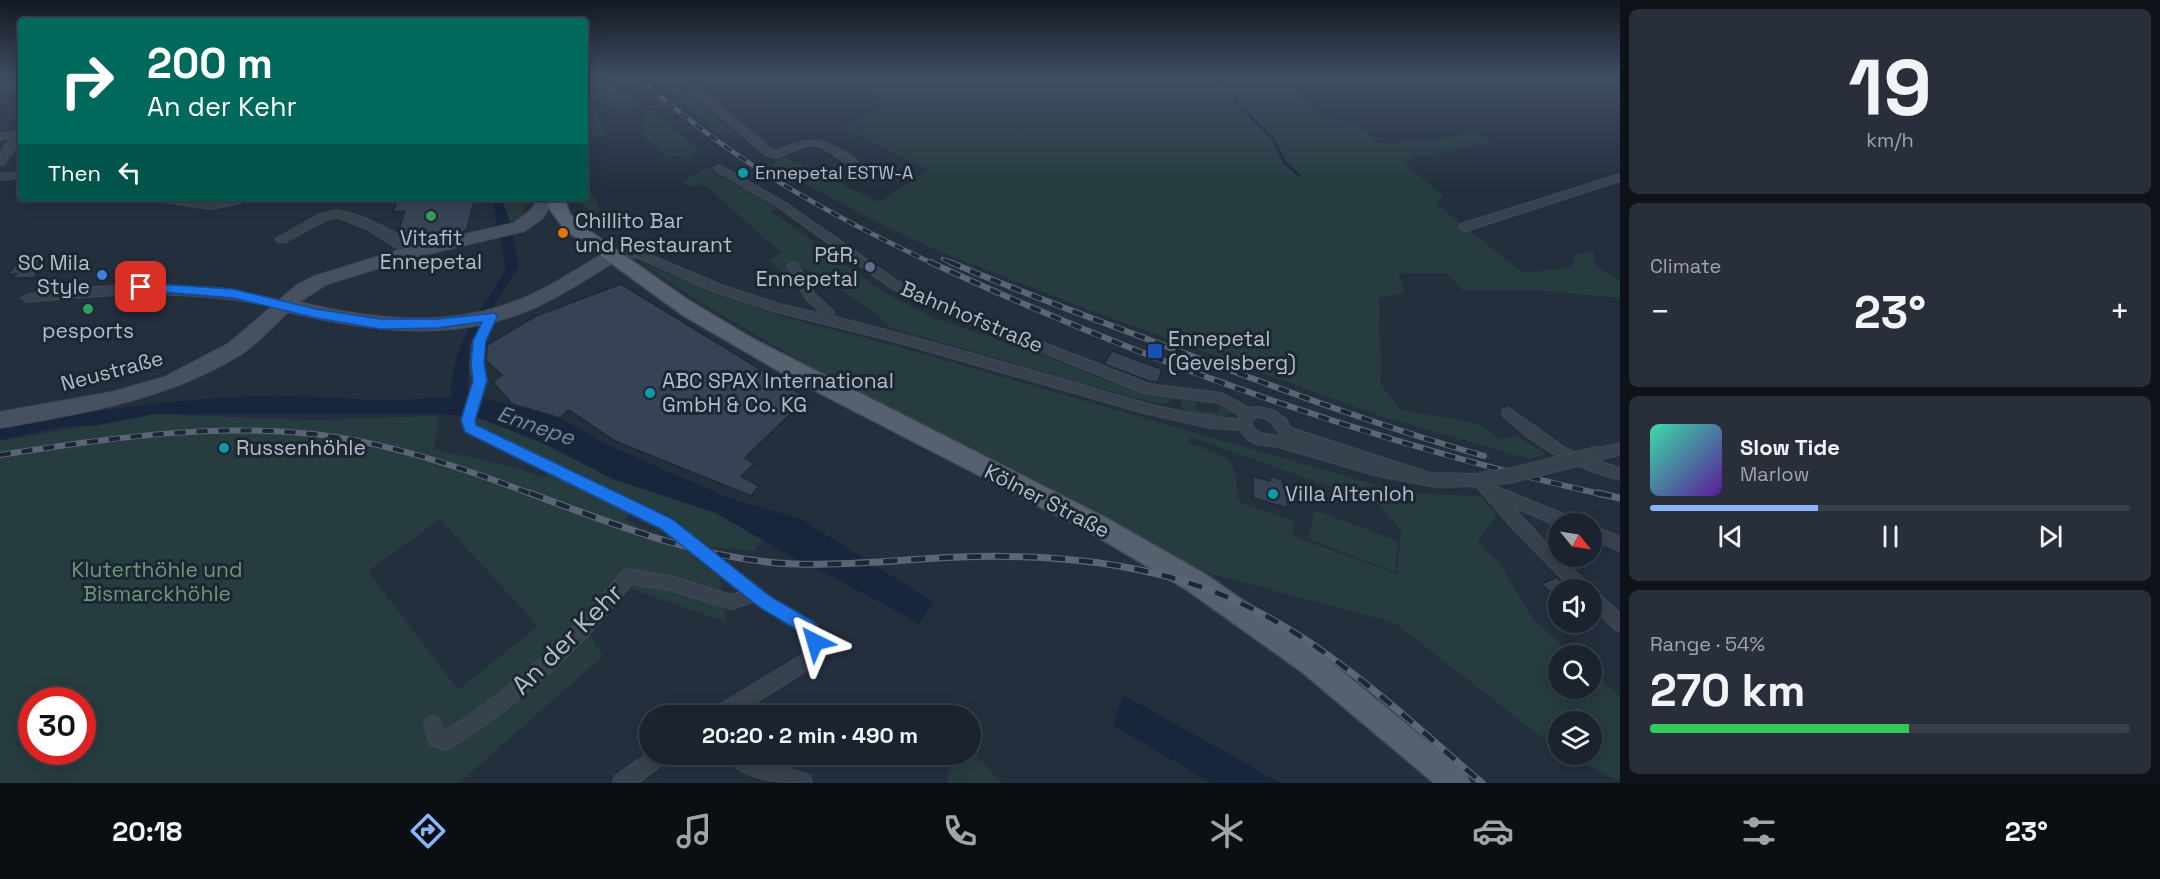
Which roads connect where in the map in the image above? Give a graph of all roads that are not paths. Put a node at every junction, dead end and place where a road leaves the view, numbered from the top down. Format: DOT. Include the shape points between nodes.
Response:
graph roads {
  1 [pos="724,115"];
  2 [pos="18,134"];
  3 [pos="18,135"];
  4 [pos="0,137"];
  5 [pos="852,161"];
  6 [pos="0,162"];
  7 [pos="719,168"];
  8 [pos="18,175"];
  9 [pos="0,177"];
  10 [pos="1620,177"];
  11 [pos="172,201"];
  12 [pos="239,201"];
  13 [pos="558,201"];
  14 [pos="560,201"];
  15 [pos="1465,227"];
  16 [pos="281,240"];
  17 [pos="412,252"];
  18 [pos="614,255"];
  19 [pos="792,266"];
  20 [pos="27,297"];
  21 [pos="285,305"];
  22 [pos="491,317"];
  23 [pos="828,320"];
  24 [pos="1509,413"];
  25 [pos="0,420"];
  26 [pos="1247,424"];
  27 [pos="1282,436"];
  28 [pos="1620,449"];
  29 [pos="1620,474"];
  30 [pos="1484,485"];
  31 [pos="1548,514"];
  32 [pos="1602,536"];
  33 [pos="1620,544"];
  34 [pos="1574,579"];
  35 [pos="755,594"];
  36 [pos="1602,606"];
  37 [pos="1620,624"];
  38 [pos="735,705"];
  39 [pos="433,725"];
  40 [pos="647,765"];
  41 [pos="753,765"];
  42 [pos="622,783"];
  43 [pos="803,783"];
  44 [pos="1456,783"];
  1 -- 5 [label="street" via="776,155 814,141"];
  2 -- 4 [label="street"];
  3 -- 6 [label="street"];
  7 -- 26 [label="street, Bahnhofstraße" via="782,205 895,285 940,307 1149,389 1221,398"];
  8 -- 9 [label="street"];
  10 -- 15 [label="street"];
  11 -- 12 [label="street" via="198,206"];
  13 -- 17 [label="main road, Neustraße" via="538,222"];
  14 -- 18 [label="main road, Kölner Straße" via="579,232"];
  16 -- 17 [label="street" via="326,215 343,214 391,237"];
  17 -- 21 [label="main road, Neustraße" via="321,280"];
  18 -- 22 [label="main road" via="551,293"];
  18 -- 23 [label="street, Bahnhofstraße" via="639,254 746,299"];
  18 -- 44 [label="main road, Kölner Straße" via="667,296 740,340 933,444 1124,540 1202,586 1332,680"];
  19 -- 23 [label="street" via="810,296 830,314"];
  20 -- 21 [label="street" via="141,287 233,293"];
  21 -- 22 [label="main road" via="380,324"];
  21 -- 25 [label="main road, Neustraße" via="235,349 171,382 112,400"];
  22 -- 35 [label="street" via="479,341 480,381 468,420 470,428 666,524"];
  23 -- 26 [label="street, Bahnhofstraße" via="1144,408 1209,430 1230,434"];
  24 -- 29 [label="street" via="1560,454"];
  26 -- 27 [label="street, Bahnhofstraße" via="1259,440"];
  26 -- 27 [label="street, Bahnhofstraße" via="1259,411 1271,415 1281,422"];
  27 -- 30 [label="street, Bahnhofstraße" via="1390,474"];
  28 -- 30 [label="street, bridge"];
  30 -- 31 [label="street, Bahnhofstraße"];
  30 -- 34 [label="street"];
  32 -- 33 [label="street"];
  35 -- 38 [label="street" via="807,626 813,636 813,652 805,662"];
  35 -- 39 [label="street, An der Kehr" via="731,602 670,583 629,576 582,633 481,721 446,741 437,739"];
  36 -- 37 [label="street"];
  40 -- 42 [label="street"];
  41 -- 43 [label="street"];
}
